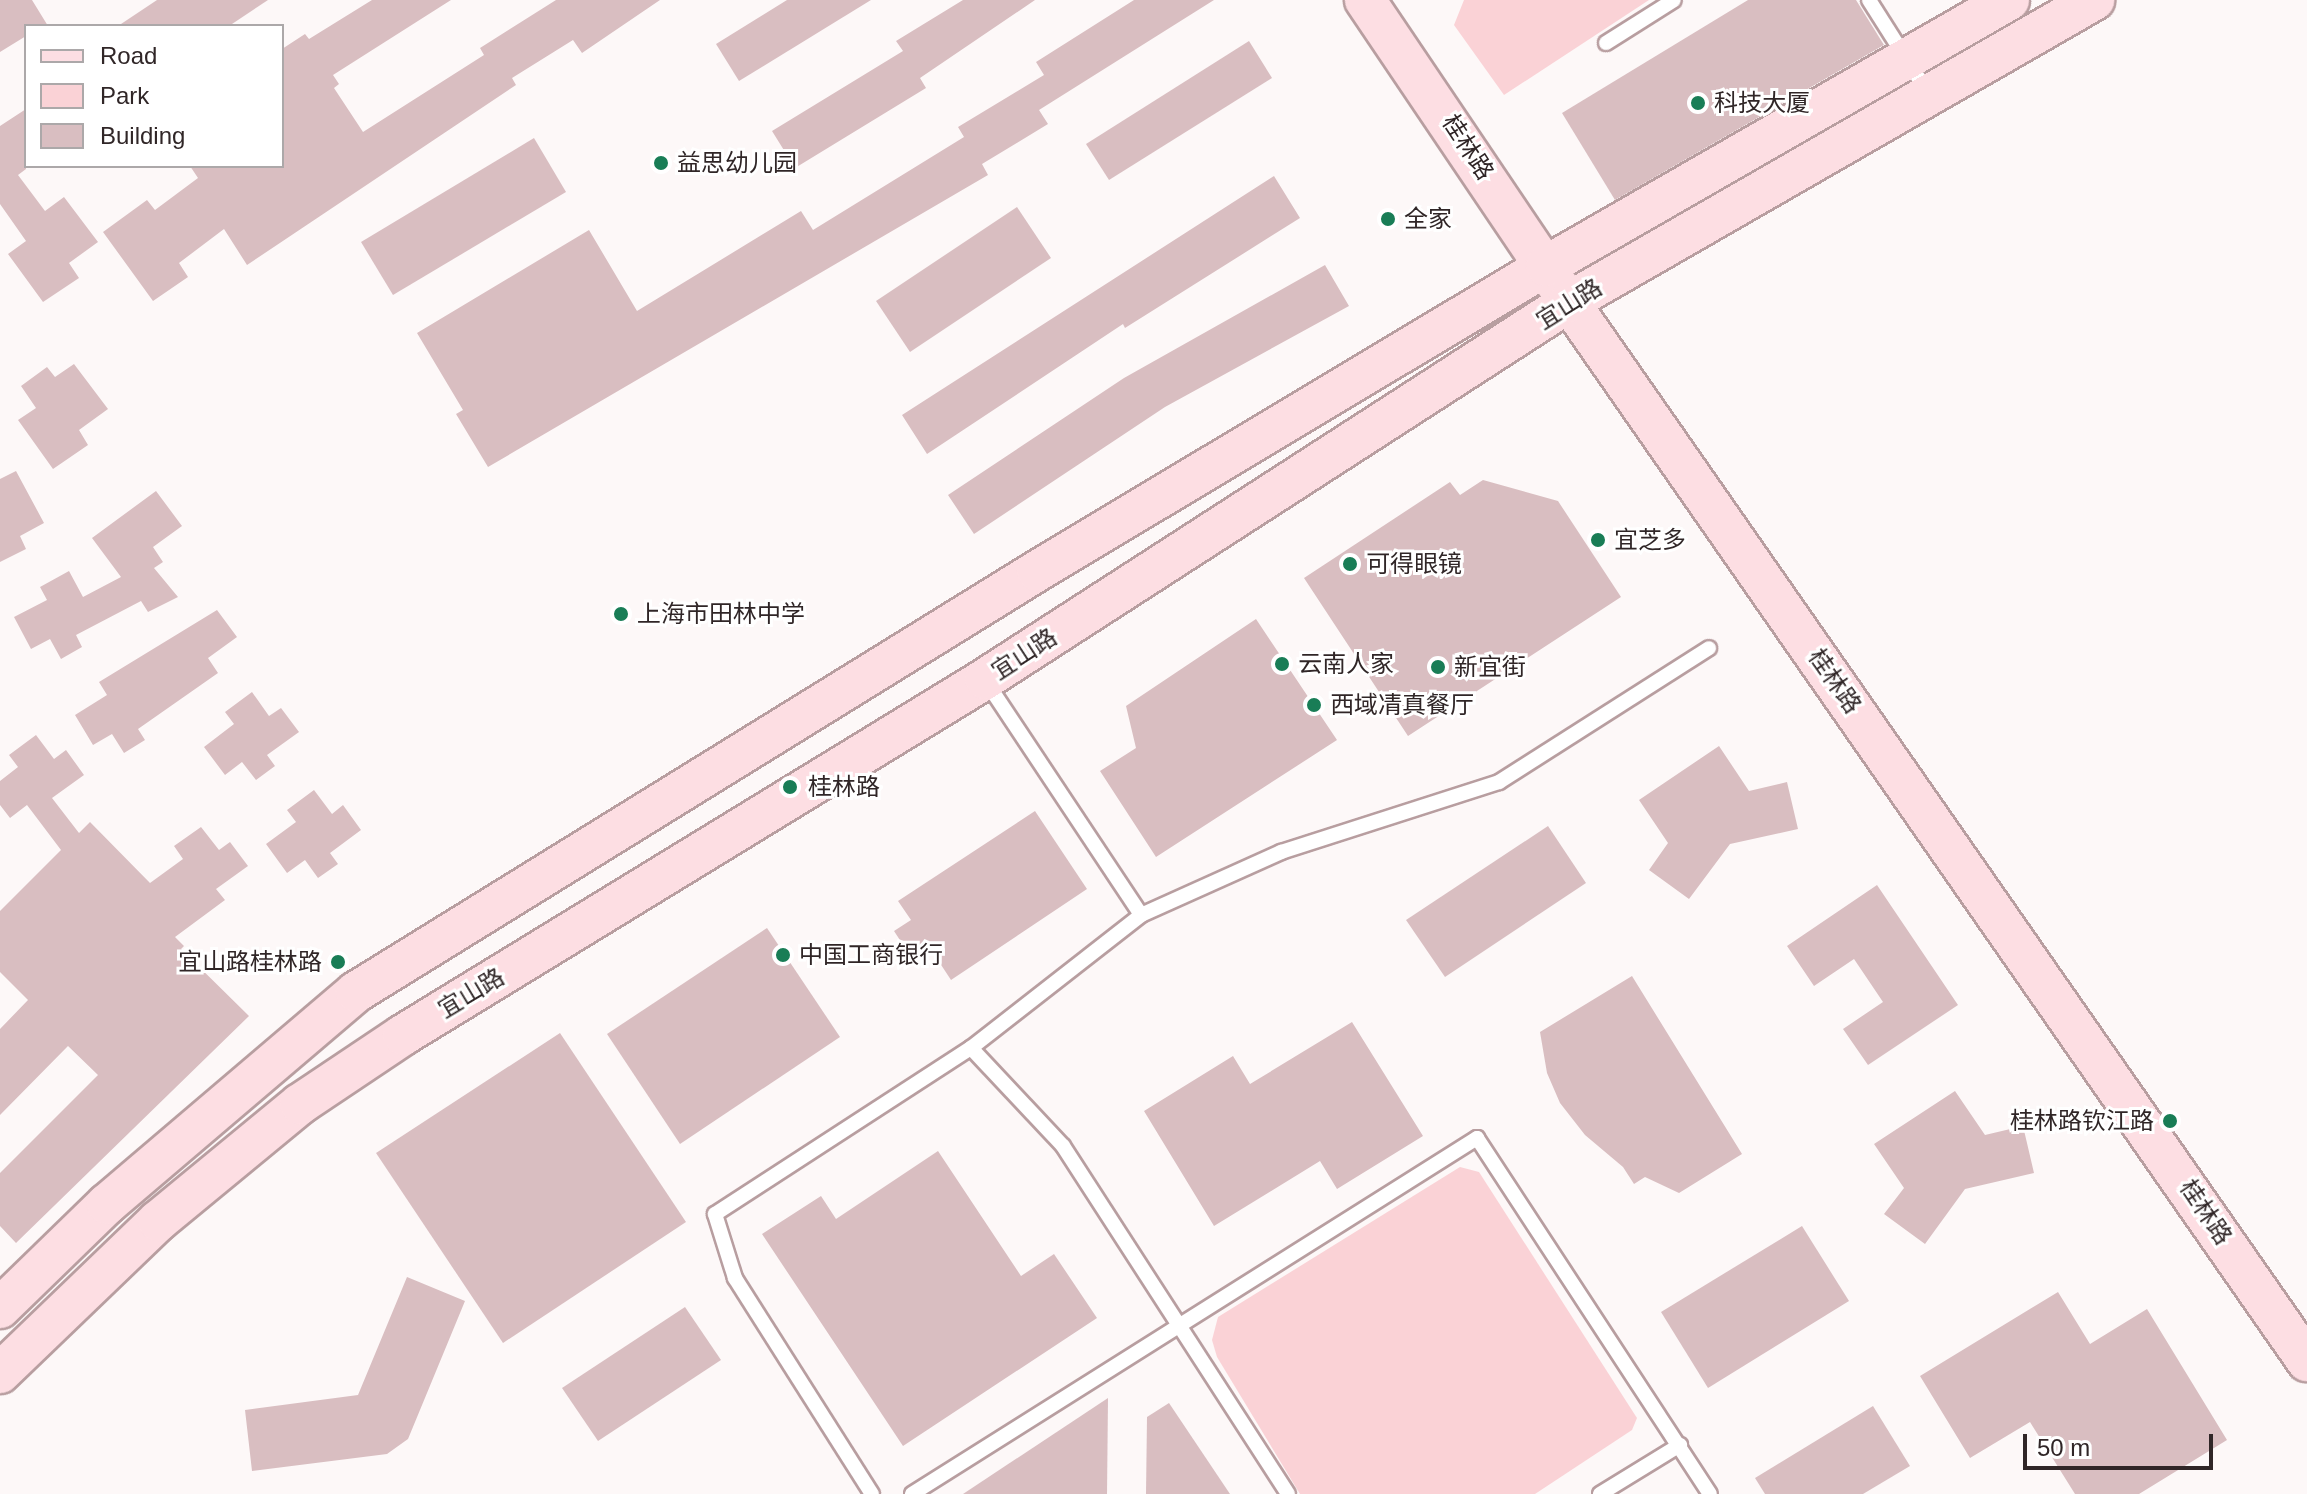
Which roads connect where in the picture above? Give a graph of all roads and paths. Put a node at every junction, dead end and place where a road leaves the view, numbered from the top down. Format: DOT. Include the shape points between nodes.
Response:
graph roads {
  1 [pos="1365,0"];
  2 [pos="1674,0"];
  3 [pos="1869,0"];
  4 [pos="2009,0"];
  5 [pos="2094,0"];
  6 [pos="1606,43"];
  7 [pos="1906,59"];
  8 [pos="1928,93"];
  9 [pos="1546,266"];
  10 [pos="1569,302"];
  11 [pos="1709,648"];
  12 [pos="985,679"];
  13 [pos="1141,915"];
  14 [pos="971,1048"];
  15 [pos="0,1308"];
  16 [pos="1180,1324"];
  17 [pos="2307,1361"];
  18 [pos="0,1373"];
  19 [pos="1680,1445"];
  20 [pos="872,1494"];
  21 [pos="912,1494"];
  22 [pos="1288,1494"];
  23 [pos="1600,1494"];
  24 [pos="1710,1494"];
  1 -- 9 [label="main road, 桂林路"];
  2 -- 6 [label="lane"];
  3 -- 7 [label="lane"];
  4 -- 7 [label="main road, 宜山路"];
  5 -- 8 [label="main road, 宜山路"];
  7 -- 8 [label="lane"];
  7 -- 9 [label="main road, 宜山路"];
  8 -- 10 [label="main road, 宜山路"];
  9 -- 10 [label="main road, 桂林路"];
  9 -- 15 [label="main road, 宜山路" via="1037,571 356,992 130,1184"];
  10 -- 12 [label="main road, 宜山路"];
  10 -- 17 [label="main road, 桂林路"];
  11 -- 13 [label="lane" via="1499,782 1281,852"];
  12 -- 13 [label="lane"];
  12 -- 18 [label="main road, 宜山路" via="416,1026 300,1104 158,1221"];
  13 -- 14 [label="lane"];
  14 -- 16 [label="lane" via="1063,1146"];
  14 -- 20 [label="lane" via="715,1214 735,1278"];
  16 -- 19 [label="lane" via="1477,1138"];
  16 -- 21 [label="lane"];
  16 -- 22 [label="lane"];
  19 -- 23 [label="lane"];
  19 -- 24 [label="lane"];
}
